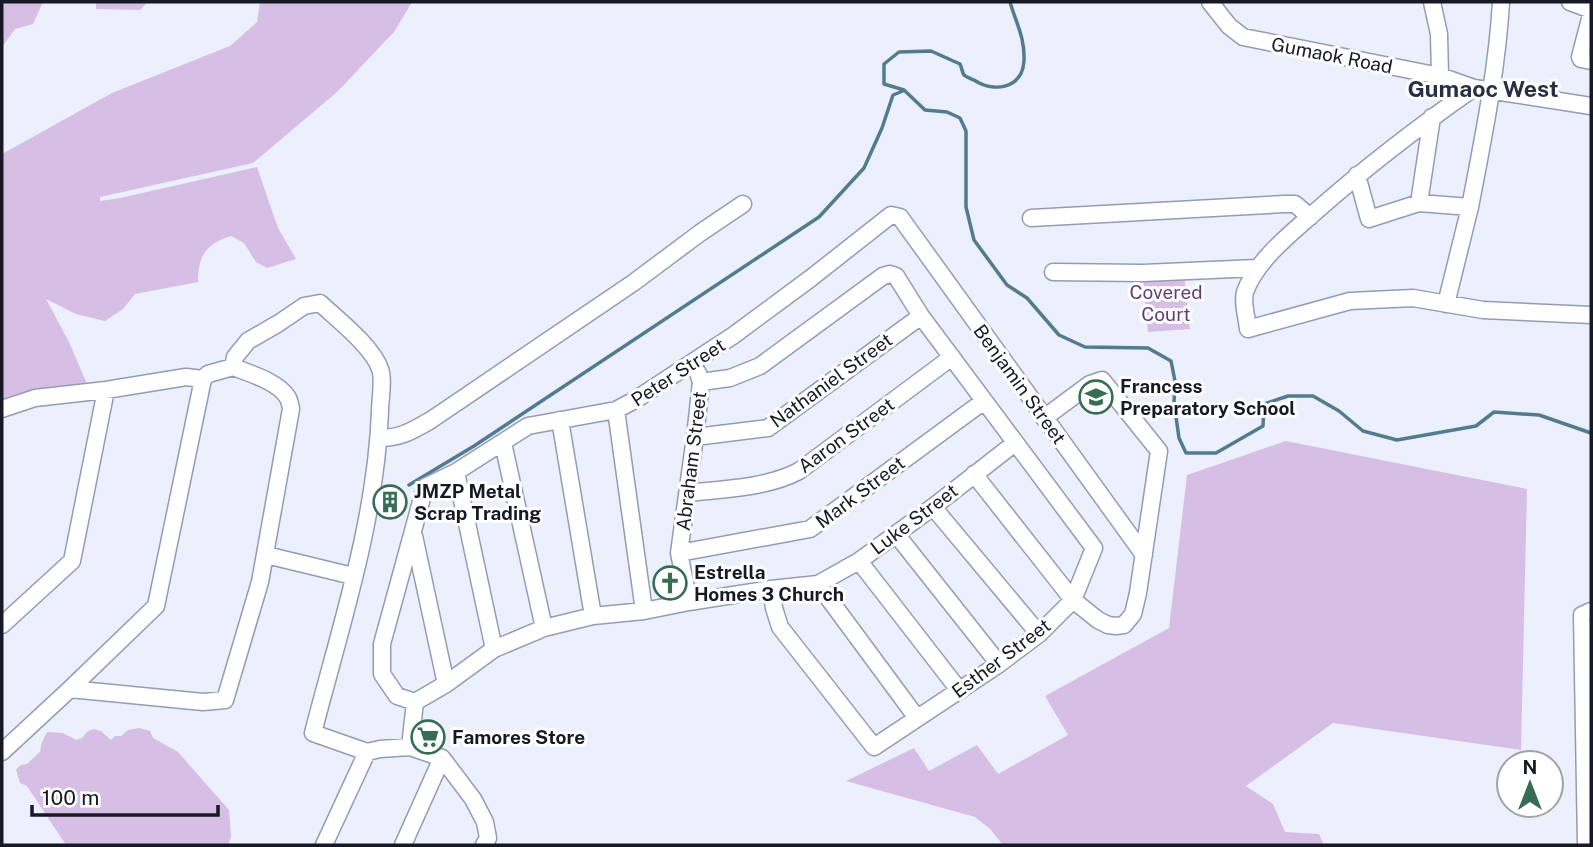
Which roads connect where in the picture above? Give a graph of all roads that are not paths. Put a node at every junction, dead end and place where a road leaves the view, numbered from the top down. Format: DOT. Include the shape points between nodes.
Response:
graph roads {
  1 [pos="1210,2"];
  2 [pos="1432,2"];
  3 [pos="1501,2"];
  4 [pos="1570,2"];
  5 [pos="1591,13"];
  6 [pos="1591,61"];
  7 [pos="1440,76"];
  8 [pos="1474,88"];
  9 [pos="1492,91"];
  10 [pos="1591,106"];
  11 [pos="1433,117"];
  12 [pos="1357,175"];
  13 [pos="1419,203"];
  14 [pos="743,204"];
  15 [pos="1470,207"];
  16 [pos="894,215"];
  17 [pos="1310,216"];
  18 [pos="1031,218"];
  19 [pos="1257,268"];
  20 [pos="1053,272"];
  21 [pos="1446,303"];
  22 [pos="1591,315"];
  23 [pos="920,316"];
  24 [pos="952,357"];
  25 [pos="694,362"];
  26 [pos="233,367"];
  27 [pos="203,379"];
  28 [pos="701,382"];
  29 [pos="106,390"];
  30 [pos="984,401"];
  31 [pos="2,409"];
  32 [pos="616,410"];
  33 [pos="1044,418"];
  34 [pos="560,420"];
  35 [pos="695,437"];
  36 [pos="379,438"];
  37 [pos="503,443"];
  38 [pos="1016,443"];
  39 [pos="456,472"];
  40 [pos="974,474"];
  41 [pos="688,493"];
  42 [pos="933,507"];
  43 [pos="413,531"];
  44 [pos="896,534"];
  45 [pos="679,553"];
  46 [pos="266,555"];
  47 [pos="1144,555"];
  48 [pos="859,561"];
  49 [pos="353,576"];
  50 [pos="818,584"];
  51 [pos="771,589"];
  52 [pos="1073,600"];
  53 [pos="689,602"];
  54 [pos="644,611"];
  55 [pos="1591,611"];
  56 [pos="593,616"];
  57 [pos="2,625"];
  58 [pos="544,628"];
  59 [pos="1040,634"];
  60 [pos="494,649"];
  61 [pos="999,664"];
  62 [pos="446,684"];
  63 [pos="70,690"];
  64 [pos="959,690"];
  65 [pos="415,702"];
  66 [pos="917,718"];
  67 [pos="410,747"];
  68 [pos="2,752"];
  69 [pos="368,752"];
  70 [pos="442,758"];
  71 [pos="1588,811"];
  72 [pos="324,845"];
  73 [pos="403,845"];
  74 [pos="484,845"];
  75 [pos="1586,845"];
  1 -- 7 [label="street, Gumaok Road" via="1243,37"];
  2 -- 7 [label="street" via="1439,34"];
  3 -- 9 [label="street"];
  4 -- 5 [label="street"];
  5 -- 6 [label="street" via="1580,57"];
  7 -- 8 [label="street, Gumaok Road"];
  8 -- 9 [label="street, Gumaok Road"];
  8 -- 11 [label="street"];
  9 -- 10 [label="street, Gumaok Road"];
  9 -- 15 [label="street"];
  11 -- 12 [label="street"];
  11 -- 13 [label="street"];
  12 -- 13 [label="street" via="1369,219"];
  12 -- 17 [label="street"];
  13 -- 15 [label="street"];
  14 -- 36 [label="street" via="431,420 394,438"];
  15 -- 21 [label="street"];
  16 -- 25 [label="street, Peter Street"];
  16 -- 33 [label="street, Benjamin Street" via="900,217"];
  17 -- 18 [label="street" via="1295,204 1284,204"];
  17 -- 19 [label="street"];
  19 -- 20 [label="street"];
  19 -- 21 [label="street" via="1244,295 1248,329 1350,301 1413,298"];
  21 -- 22 [label="street" via="1483,310"];
  23 -- 24 [label="street"];
  23 -- 28 [label="street" via="896,276 883,276 760,366 730,378"];
  23 -- 35 [label="street, Nathaniel Street" via="768,428"];
  24 -- 30 [label="street"];
  24 -- 41 [label="street, Aaron Street" via="799,471 785,478"];
  25 -- 28 [label="street, Abraham Street"];
  25 -- 32 [label="street, Peter Street"];
  26 -- 27 [label="street"];
  26 -- 36 [label="street" via="248,341 304,306 320,303 353,333 381,370"];
  26 -- 46 [label="street" via="281,389 291,409"];
  27 -- 29 [label="street" via="186,377"];
  27 -- 63 [label="street" via="156,606"];
  28 -- 35 [label="street, Abraham Street"];
  29 -- 31 [label="street" via="35,398"];
  29 -- 57 [label="street" via="72,561"];
  30 -- 38 [label="street"];
  30 -- 45 [label="street, Mark Street" via="810,530"];
  32 -- 34 [label="street, Peter Street"];
  32 -- 54 [label="street"];
  33 -- 47 [label="street, Benjamin Street"];
  33 -- 47 [label="street" via="1102,380 1159,451"];
  34 -- 37 [label="street, Peter Street" via="528,426"];
  34 -- 56 [label="street"];
  35 -- 41 [label="street, Abraham Street"];
  36 -- 49 [label="street" via="367,521"];
  37 -- 39 [label="street, Peter Street"];
  37 -- 58 [label="street"];
  38 -- 40 [label="street, Luke Street"];
  38 -- 52 [label="street, Esther Street" via="1094,548"];
  39 -- 43 [label="street, Peter Street" via="425,487"];
  39 -- 60 [label="street"];
  40 -- 42 [label="street, Luke Street"];
  40 -- 52 [label="street"];
  41 -- 45 [label="street, Abraham Street"];
  42 -- 44 [label="street, Luke Street"];
  42 -- 59 [label="street"];
  43 -- 62 [label="street"];
  43 -- 65 [label="street, Peter Street" via="382,644 382,674 397,696"];
  44 -- 48 [label="street, Luke Street"];
  44 -- 61 [label="street"];
  45 -- 53 [label="street, Abraham Street"];
  46 -- 49 [label="street"];
  46 -- 63 [label="street" via="225,700"];
  47 -- 52 [label="street" via="1133,614 1124,625 1108,625"];
  48 -- 50 [label="street, Luke Street"];
  48 -- 64 [label="street"];
  49 -- 69 [label="street" via="313,733"];
  50 -- 51 [label="street, Luke Street"];
  50 -- 66 [label="street"];
  51 -- 53 [label="street, Luke Street"];
  51 -- 66 [label="street, Esther Street" via="780,627 874,747"];
  52 -- 59 [label="street, Esther Street"];
  53 -- 54 [label="street, Luke Street"];
  54 -- 56 [label="street, Luke Street"];
  55 -- 71 [label="street" via="1582,615"];
  56 -- 58 [label="street, Luke Street"];
  58 -- 60 [label="street, Luke Street"];
  59 -- 61 [label="street, Esther Street"];
  60 -- 62 [label="street, Luke Street"];
  61 -- 64 [label="street, Esther Street"];
  62 -- 65 [label="street, Luke Street"];
  63 -- 68 [label="street"];
  64 -- 66 [label="street, Esther Street"];
  65 -- 67 [label="street"];
  67 -- 69 [label="street"];
  67 -- 70 [label="street"];
  69 -- 72 [label="street"];
  70 -- 73 [label="street"];
  70 -- 74 [label="street" via="485,822 488,838"];
  71 -- 75 [label="street"];
}
